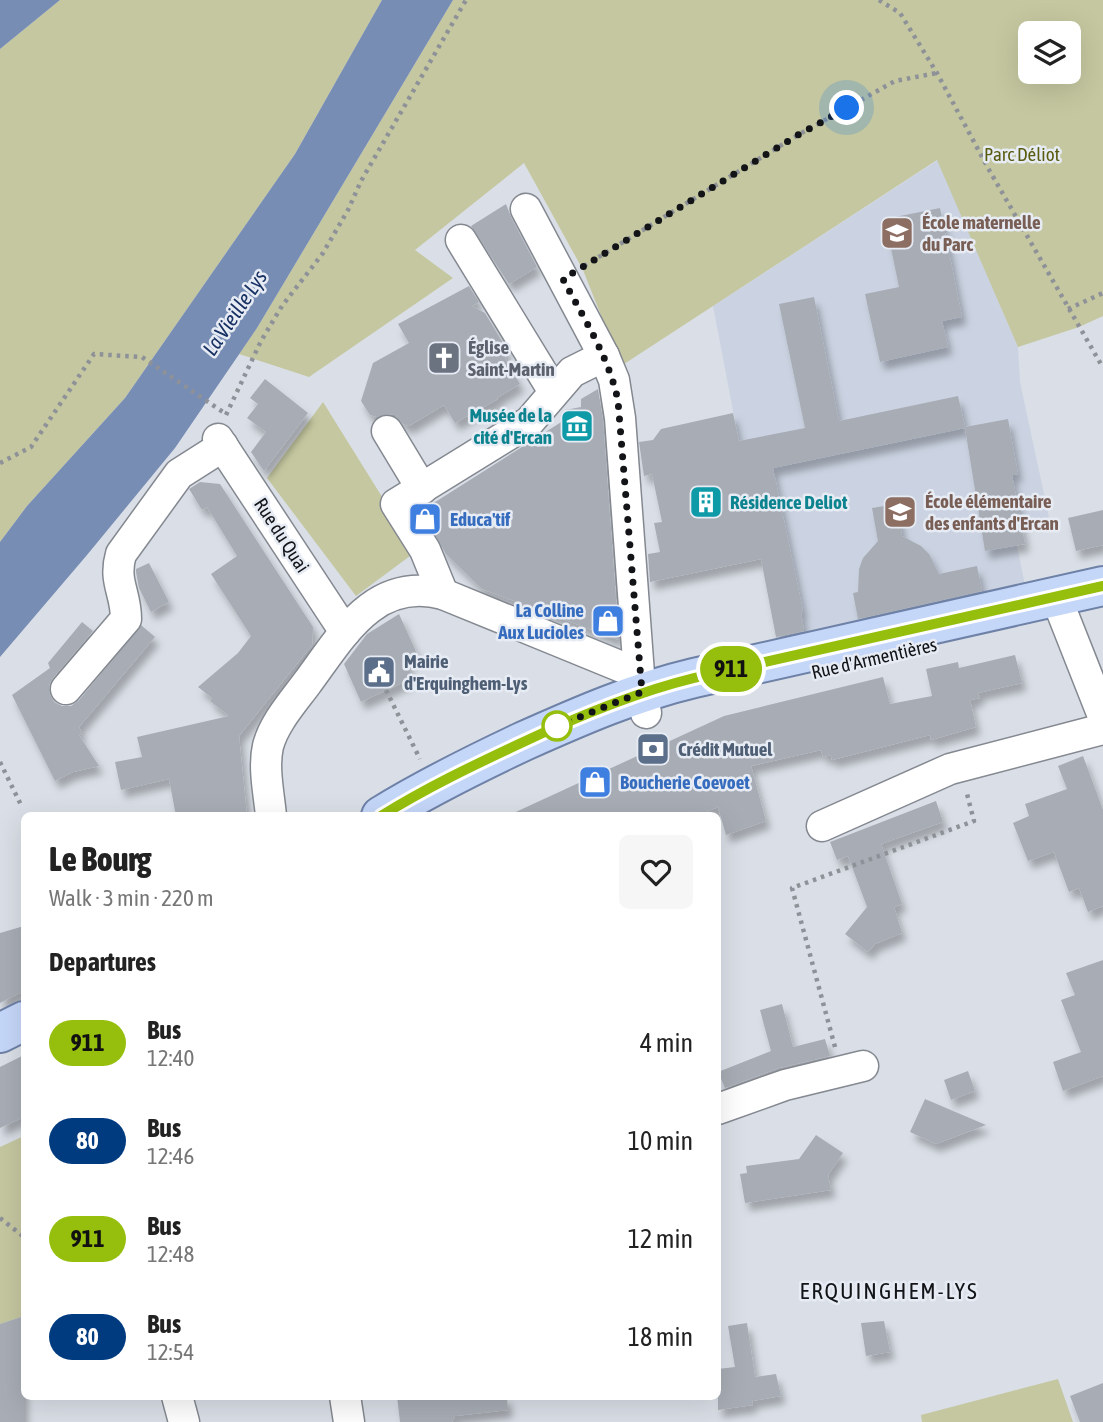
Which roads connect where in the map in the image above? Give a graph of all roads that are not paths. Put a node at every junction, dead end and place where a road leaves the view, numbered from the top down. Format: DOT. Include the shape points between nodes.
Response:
graph roads {
  1 [pos="526,209"];
  2 [pos="461,240"];
  3 [pos="604,356"];
  4 [pos="554,392"];
  5 [pos="387,431"];
  6 [pos="422,489"];
  7 [pos="1103,586"];
  8 [pos="443,594"];
  9 [pos="1059,606"];
  10 [pos="1103,607"];
  11 [pos="345,632"];
  12 [pos="66,690"];
  13 [pos="642,693"];
  14 [pos="1103,716"];
  15 [pos="1103,729"];
  16 [pos="430,800"];
  17 [pos="271,812"];
  18 [pos="393,812"];
  19 [pos="822,826"];
  20 [pos="21,1022"];
  21 [pos="0,1033"];
  22 [pos="852,1068"];
  23 [pos="721,1109"];
  24 [pos="178,1400"];
  25 [pos="346,1400"];
  26 [pos="184,1422"];
  27 [pos="342,1422"];
  28 [pos="349,1422"];
  1 -- 3 [label="street"];
  2 -- 4 [label="street"];
  3 -- 4 [label="street" via="572,372"];
  3 -- 13 [label="street" via="614,380 620,418"];
  4 -- 6 [label="street" via="529,422"];
  5 -- 6 [label="street"];
  6 -- 8 [label="street" via="396,504 425,550"];
  7 -- 9 [label="main road, Rue d'Armentières"];
  8 -- 11 [label="street" via="410,590 388,597 364,611"];
  8 -- 13 [label="street"];
  9 -- 10 [label="main road, Rue d'Armentières"];
  9 -- 13 [label="main road, Rue d'Armentières" via="694,678"];
  9 -- 14 [label="street"];
  11 -- 12 [label="street, Rue du Quai" via="222,433 179,474 121,554 117,569 126,619"];
  11 -- 17 [label="street" via="268,746"];
  13 -- 16 [label="main road, Rue d'Armentières" via="578,716"];
  15 -- 19 [label="street" via="950,769"];
  16 -- 18 [label="main road, Rue d'Armentières"];
  20 -- 21 [label="main road"];
  22 -- 23 [label="street" via="785,1085"];
  24 -- 26 [label="street"];
  25 -- 28 [label="street"];
  27 -- 28 [label="street"];
}
